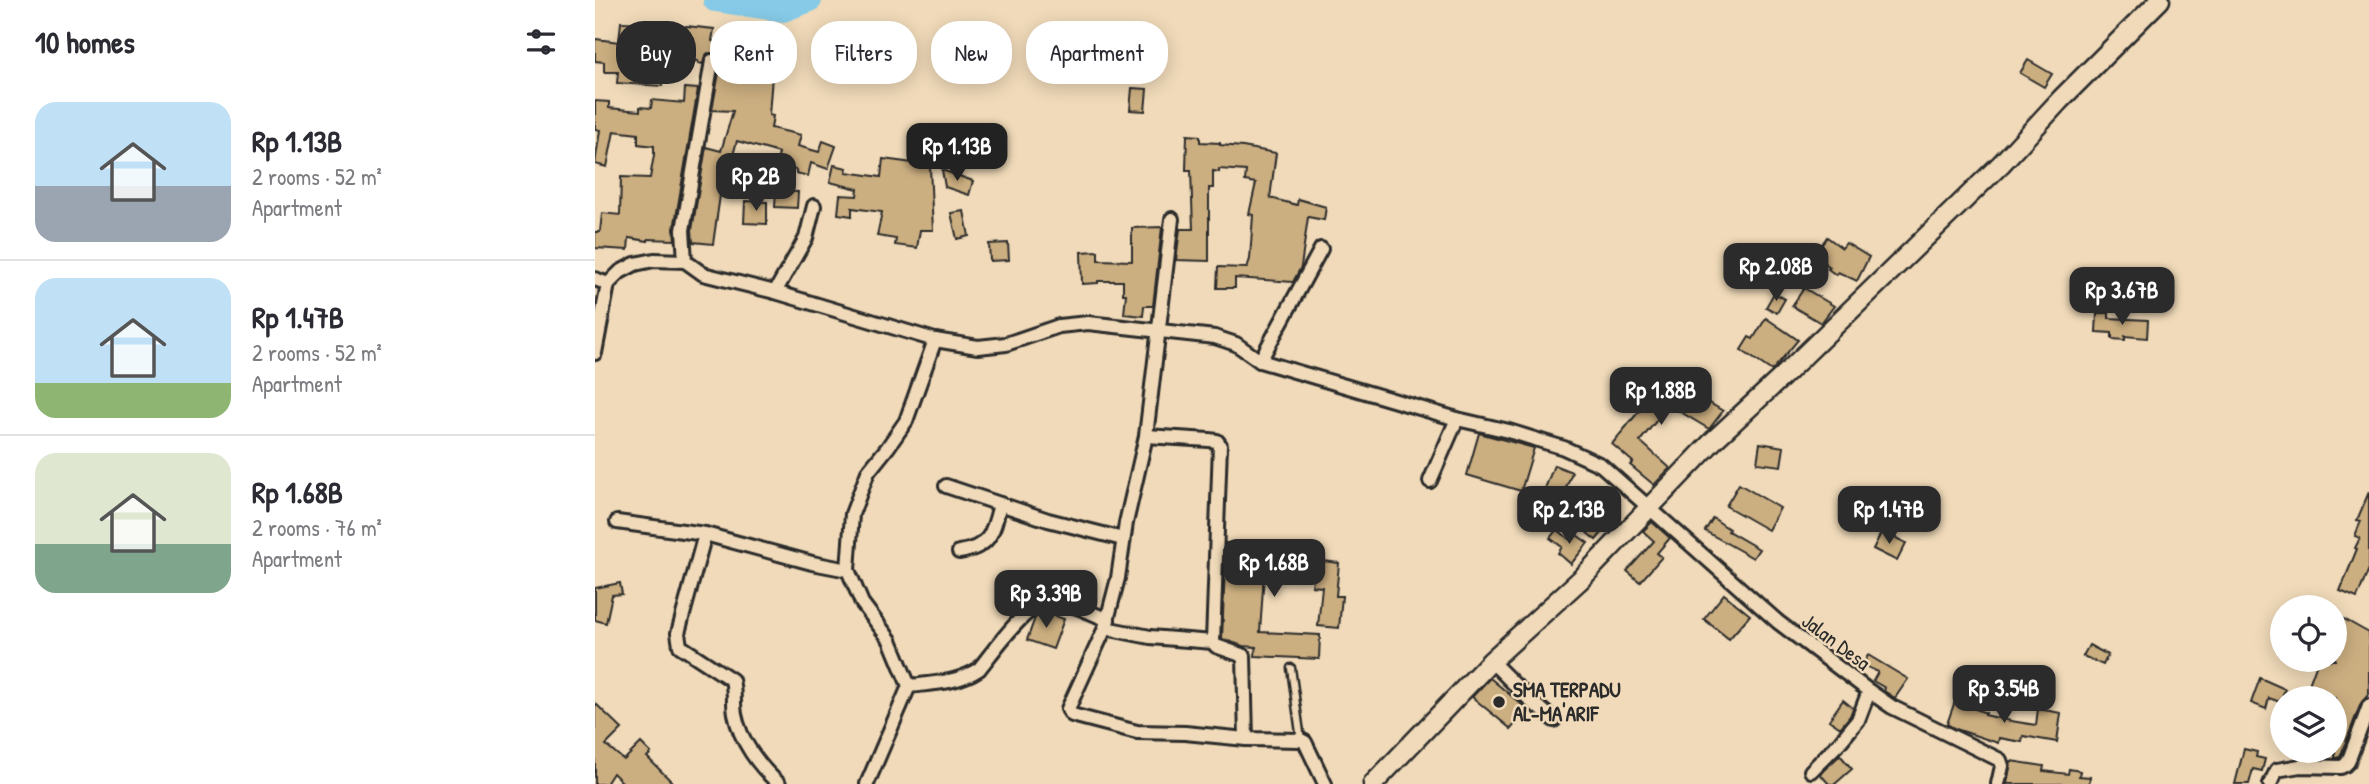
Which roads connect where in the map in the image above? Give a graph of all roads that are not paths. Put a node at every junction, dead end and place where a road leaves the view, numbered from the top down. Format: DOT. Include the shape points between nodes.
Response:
graph roads {
  1 [pos="2160,0"];
  2 [pos="710,73"];
  3 [pos="814,206"];
  4 [pos="1172,219"];
  5 [pos="1321,249"];
  6 [pos="685,261"];
  7 [pos="595,279"];
  8 [pos="608,284"];
  9 [pos="775,292"];
  10 [pos="1160,330"];
  11 [pos="935,340"];
  12 [pos="595,353"];
  13 [pos="1260,361"];
  14 [pos="1457,419"];
  15 [pos="1146,436"];
  16 [pos="1430,481"];
  17 [pos="946,486"];
  18 [pos="1000,504"];
  19 [pos="1651,508"];
  20 [pos="617,522"];
  21 [pos="705,534"];
  22 [pos="1123,539"];
  23 [pos="959,552"];
  24 [pos="848,569"];
  25 [pos="1106,624"];
  26 [pos="1213,642"];
  27 [pos="1492,661"];
  28 [pos="1291,668"];
  29 [pos="909,685"];
  30 [pos="1869,691"];
  31 [pos="2369,706"];
  32 [pos="1554,720"];
  33 [pos="1246,739"];
  34 [pos="1301,740"];
  35 [pos="1811,771"];
  36 [pos="779,784"];
  37 [pos="867,784"];
  38 [pos="1325,784"];
  39 [pos="1373,784"];
  40 [pos="1998,784"];
  41 [pos="2270,784"];
  1 -- 19 [label="street" via="2002,163 1714,439"];
  2 -- 6 [label="street" via="683,230"];
  3 -- 9 [label="street" via="806,238"];
  4 -- 10 [label="street"];
  5 -- 13 [label="street"];
  6 -- 8 [label="street" via="635,264"];
  6 -- 9 [label="street, Jalan Desa" via="703,274"];
  7 -- 8 [label="street"];
  8 -- 12 [label="street"];
  9 -- 11 [label="street, Jalan Desa"];
  10 -- 11 [label="street, Jalan Desa" via="1088,323 1059,326 1006,344 978,347"];
  10 -- 13 [label="street, Jalan Desa" via="1215,337 1236,344"];
  10 -- 15 [label="street"];
  11 -- 24 [label="street" via="906,421 868,472 859,492 852,514"];
  13 -- 14 [label="street, Jalan Desa"];
  14 -- 16 [label="street"];
  14 -- 19 [label="street, Jalan Desa" via="1564,448 1601,465"];
  15 -- 22 [label="street"];
  15 -- 26 [label="street" via="1209,439 1220,444"];
  17 -- 18 [label="street"];
  18 -- 22 [label="street"];
  18 -- 23 [label="street" via="990,537 973,550"];
  19 -- 27 [label="street"];
  19 -- 30 [label="street, Jalan Desa" via="1778,622"];
  20 -- 21 [label="street"];
  21 -- 24 [label="street"];
  21 -- 36 [label="street" via="678,633 680,646 732,680 735,717 751,753"];
  22 -- 25 [label="street"];
  24 -- 29 [label="street" via="862,603 890,640"];
  25 -- 26 [label="street" via="1150,637"];
  25 -- 29 [label="street" via="1069,605 1038,604 969,676"];
  25 -- 33 [label="street" via="1068,706 1072,715 1137,732"];
  26 -- 33 [label="street" via="1244,656"];
  27 -- 32 [label="street"];
  27 -- 39 [label="street"];
  28 -- 34 [label="lane"];
  29 -- 37 [label="street"];
  30 -- 35 [label="street" via="1858,720"];
  30 -- 40 [label="street, Jalan Desa" via="2000,760"];
  31 -- 41 [label="street" via="2345,765 2287,767 2277,770"];
  33 -- 34 [label="street"];
  34 -- 38 [label="street"];
}
